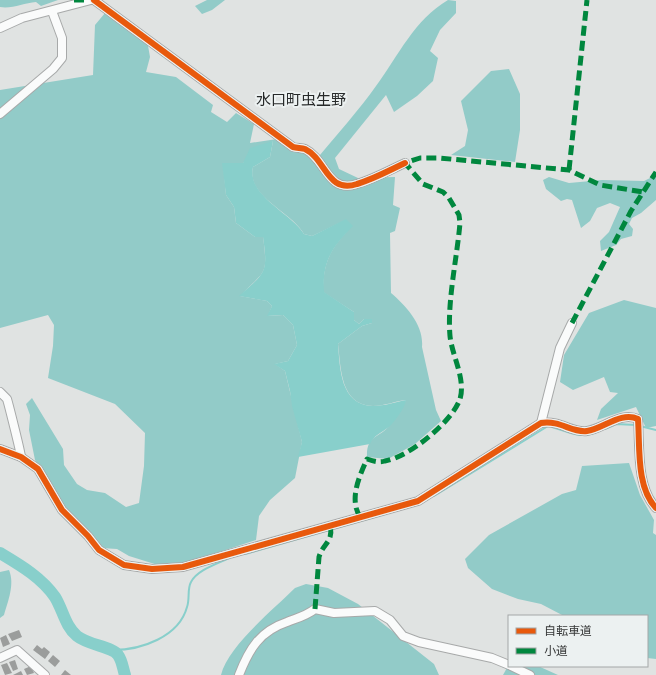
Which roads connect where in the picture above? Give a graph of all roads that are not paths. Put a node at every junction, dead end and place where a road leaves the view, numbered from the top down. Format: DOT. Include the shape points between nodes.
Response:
graph roads {
  1 [pos="91,0"];
  2 [pos="94,0"];
  3 [pos="52,11"];
  4 [pos="0,28"];
  5 [pos="0,114"];
  6 [pos="406,163"];
  7 [pos="572,323"];
  8 [pos="0,392"];
  9 [pos="541,423"];
  10 [pos="0,449"];
  11 [pos="21,457"];
  12 [pos="656,508"];
  13 [pos="0,658"];
  14 [pos="508,665"];
  15 [pos="512,667"];
  16 [pos="45,675"];
  17 [pos="239,675"];
  18 [pos="530,675"];
  1 -- 3 [label="street"];
  2 -- 6 [label="street" via="293,147 305,149 316,159 330,180 346,186 357,184"];
  3 -- 4 [label="street" via="22,18"];
  3 -- 5 [label="street" via="62,38 62,58 53,69"];
  7 -- 9 [label="street" via="560,348"];
  8 -- 11 [label="street" via="6,399"];
  9 -- 11 [label="street" via="418,500 183,567 152,569 124,565 99,550 62,510 38,469"];
  9 -- 12 [label="street" via="558,423 585,431 617,419 638,419 643,486 650,502"];
  10 -- 11 [label="street"];
  13 -- 16 [label="street" via="17,650"];
  14 -- 17 [label="street" via="492,658 402,636 390,620 375,611 334,613 315,609 307,616 266,631 252,648"];
  15 -- 18 [label="street"];
}
